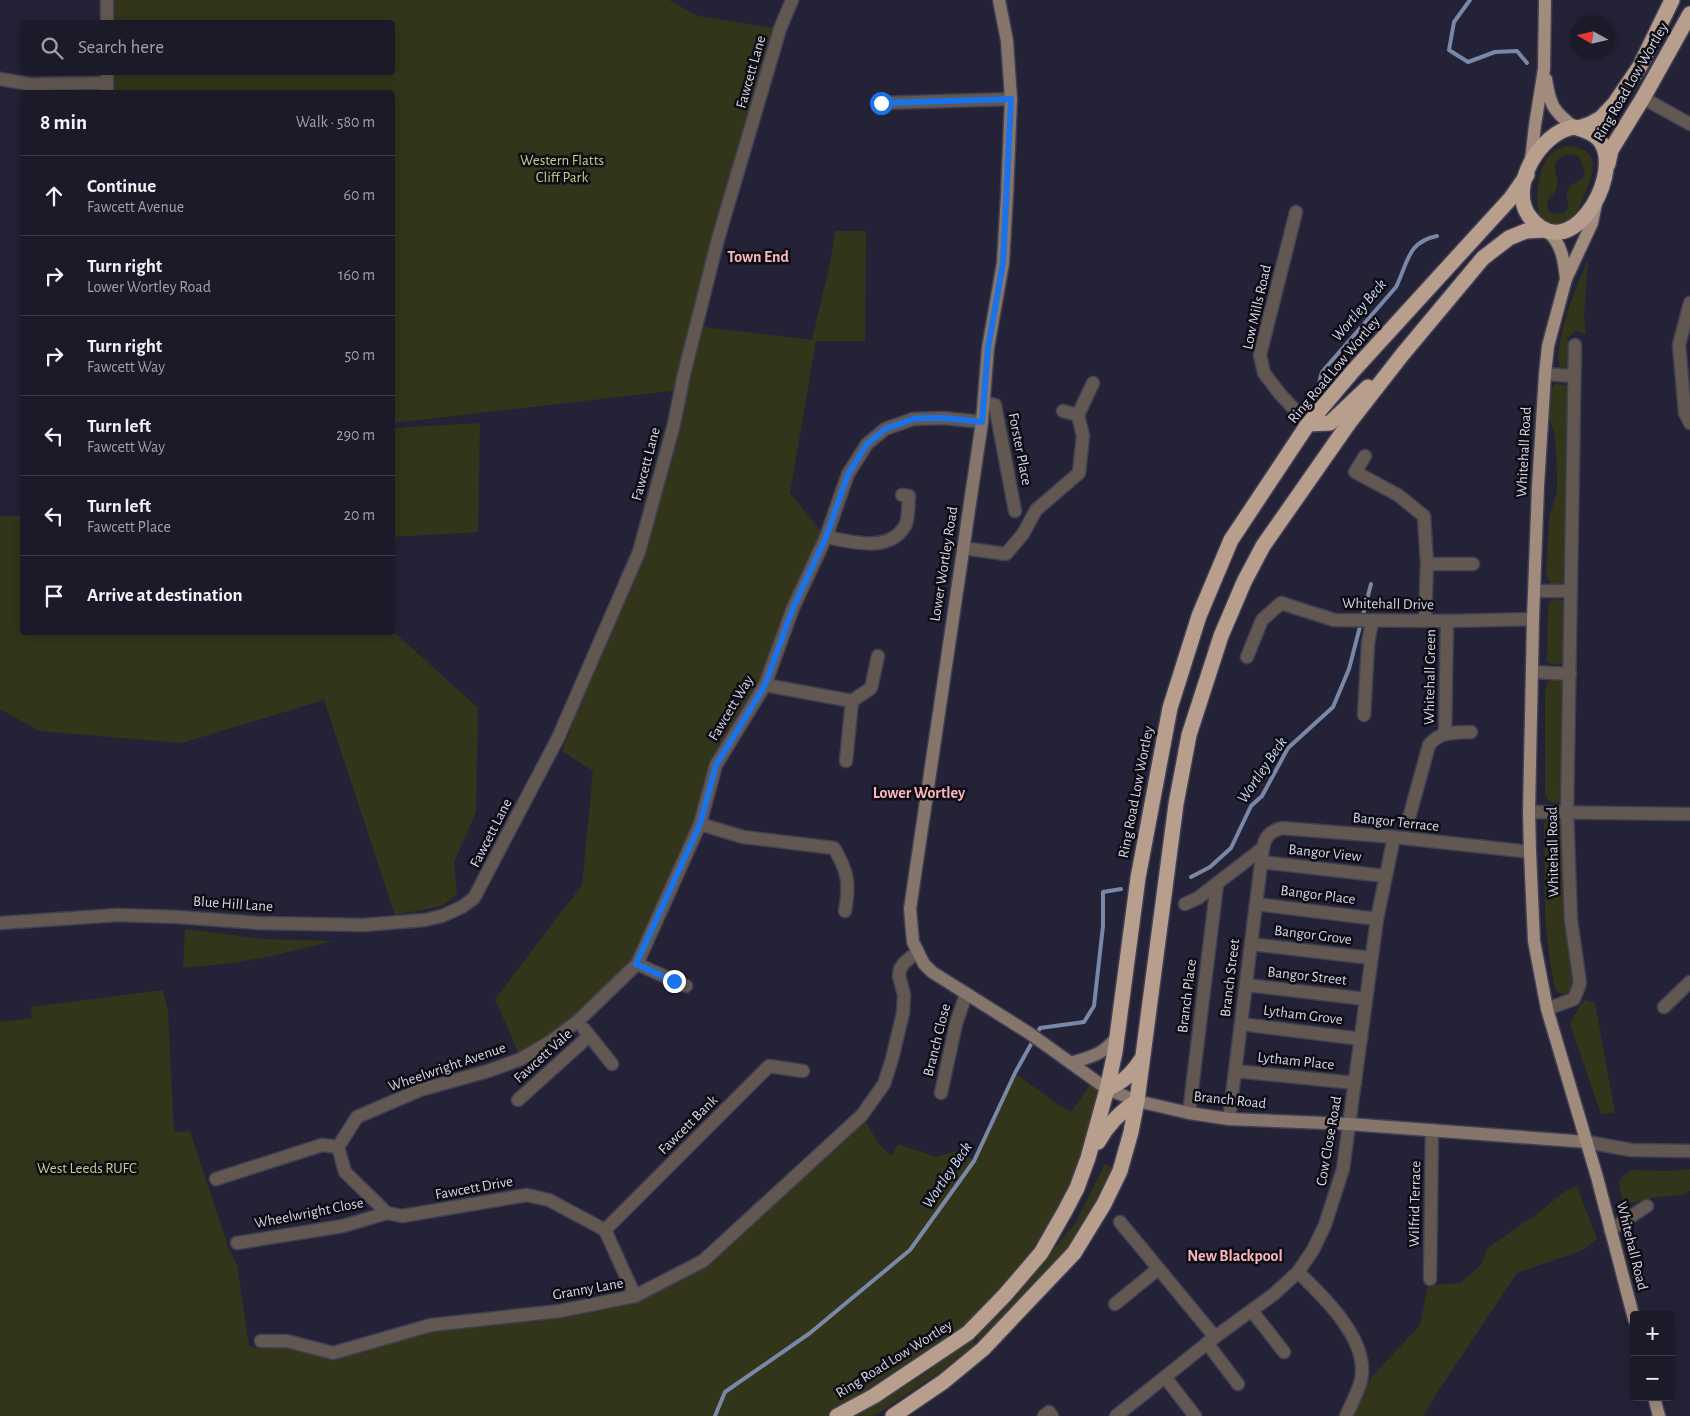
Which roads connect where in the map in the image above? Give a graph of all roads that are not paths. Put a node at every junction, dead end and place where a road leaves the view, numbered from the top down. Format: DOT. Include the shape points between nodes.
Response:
graph roads {
  1 [pos="107,0"];
  2 [pos="792,0"];
  3 [pos="998,0"];
  4 [pos="1545,0"];
  5 [pos="1672,0"];
  6 [pos="1690,14"];
  7 [pos="107,20"];
  8 [pos="1544,69"];
  9 [pos="0,79"];
  10 [pos="107,83"];
  11 [pos="1643,98"];
  12 [pos="1011,99"];
  13 [pos="881,103"];
  14 [pos="1690,124"];
  15 [pos="1576,127"];
  16 [pos="1531,160"];
  17 [pos="1606,169"];
  18 [pos="1527,175"];
  19 [pos="1598,196"];
  20 [pos="1296,212"];
  21 [pos="1546,230"];
  22 [pos="1566,279"];
  23 [pos="1689,306"];
  24 [pos="1575,345"];
  25 [pos="1402,355"];
  26 [pos="1544,374"];
  27 [pos="1573,376"];
  28 [pos="1093,383"];
  29 [pos="984,402"];
  30 [pos="1063,411"];
  31 [pos="1078,414"];
  32 [pos="982,422"];
  33 [pos="1690,423"];
  34 [pos="1308,424"];
  35 [pos="1365,456"];
  36 [pos="902,495"];
  37 [pos="1015,511"];
  38 [pos="826,537"];
  39 [pos="963,548"];
  40 [pos="1427,564"];
  41 [pos="1473,564"];
  42 [pos="1535,591"];
  43 [pos="1571,591"];
  44 [pos="1533,618"];
  45 [pos="1425,620"];
  46 [pos="1372,621"];
  47 [pos="1448,621"];
  48 [pos="878,656"];
  49 [pos="1247,657"];
  50 [pos="1533,672"];
  51 [pos="1570,674"];
  52 [pos="765,685"];
  53 [pos="852,701"];
  54 [pos="1364,715"];
  55 [pos="1471,732"];
  56 [pos="1445,733"];
  57 [pos="846,761"];
  58 [pos="1529,812"];
  59 [pos="1567,812"];
  60 [pos="1690,814"];
  61 [pos="1409,818"];
  62 [pos="700,824"];
  63 [pos="1394,838"];
  64 [pos="1264,845"];
  65 [pos="1530,852"];
  66 [pos="1261,862"];
  67 [pos="1385,876"];
  68 [pos="1217,884"];
  69 [pos="1185,904"];
  70 [pos="1256,904"];
  71 [pos="462,907"];
  72 [pos="845,911"];
  73 [pos="1377,918"];
  74 [pos="0,923"];
  75 [pos="1251,944"];
  76 [pos="917,952"];
  77 [pos="1371,958"];
  78 [pos="636,964"];
  79 [pos="1690,982"];
  80 [pos="686,986"];
  81 [pos="1246,986"];
  82 [pos="966,994"];
  83 [pos="1366,999"];
  84 [pos="1664,1007"];
  85 [pos="1547,1009"];
  86 [pos="578,1021"];
  87 [pos="1241,1024"];
  88 [pos="589,1036"];
  89 [pos="1117,1037"];
  90 [pos="1360,1039"];
  91 [pos="1143,1057"];
  92 [pos="520,1059"];
  93 [pos="1071,1063"];
  94 [pos="612,1064"];
  95 [pos="803,1071"];
  96 [pos="1235,1071"];
  97 [pos="1354,1083"];
  98 [pos="1107,1089"];
  99 [pos="941,1093"];
  100 [pos="518,1100"];
  101 [pos="1137,1102"];
  102 [pos="1190,1113"];
  103 [pos="1229,1119"];
  104 [pos="1349,1124"];
  105 [pos="1432,1130"];
  106 [pos="1587,1142"];
  107 [pos="338,1147"];
  108 [pos="1690,1151"];
  109 [pos="1088,1158"];
  110 [pos="216,1179"];
  111 [pos="1647,1206"];
  112 [pos="387,1213"];
  113 [pos="1120,1222"];
  114 [pos="605,1230"];
  115 [pos="1610,1230"];
  116 [pos="237,1243"];
  117 [pos="1158,1269"];
  118 [pos="1298,1272"];
  119 [pos="1430,1279"];
  120 [pos="635,1296"];
  121 [pos="1115,1304"];
  122 [pos="1252,1311"];
  123 [pos="1632,1311"];
  124 [pos="1211,1340"];
  125 [pos="261,1341"];
  126 [pos="1284,1352"];
  127 [pos="1165,1377"];
  128 [pos="1238,1384"];
  129 [pos="1655,1401"];
  130 [pos="1119,1415"];
  131 [pos="837,1416"];
  132 [pos="893,1416"];
  133 [pos="1044,1416"];
  134 [pos="1052,1416"];
  135 [pos="1195,1416"];
  136 [pos="1346,1416"];
  137 [pos="1659,1416"];
  1 -- 7 [label="street"];
  2 -- 71 [label="street, Fawcett Lane" via="780,29 718,239 674,424 639,552 558,738 488,874 474,898"];
  3 -- 12 [label="street, Lower Wortley Road" via="1007,41"];
  4 -- 8 [label="main road"];
  5 -- 15 [label="highway, Ring Road Low Wortley" via="1640,66 1615,103 1601,118"];
  6 -- 11 [label="highway, Ring Road Low Wortley"];
  8 -- 15 [label="main road" via="1549,100 1557,113"];
  8 -- 16 [label="main road"];
  9 -- 10 [label="street" via="29,84"];
  11 -- 14 [label="street"];
  11 -- 17 [label="highway, Ring Road Low Wortley" via="1611,150"];
  12 -- 13 [label="street"];
  12 -- 29 [label="street, Lower Wortley Road" via="1003,263 988,348"];
  15 -- 16 [label="highway" via="1566,128 1553,136"];
  15 -- 17 [label="highway" via="1595,135 1602,143"];
  16 -- 18 [label="highway"];
  17 -- 19 [label="highway"];
  18 -- 21 [label="highway" via="1522,191 1524,204 1528,215"];
  18 -- 34 [label="highway, Ring Road Low Wortley" via="1511,198"];
  19 -- 21 [label="highway" via="1574,228 1564,232"];
  19 -- 22 [label="main road, Whitehall Road" via="1592,223"];
  20 -- 34 [label="street, Low Mills Road" via="1260,355 1264,373"];
  21 -- 22 [label="main road, Whitehall Road" via="1554,236 1562,253"];
  21 -- 25 [label="highway" via="1526,231 1509,238 1484,258"];
  22 -- 26 [label="main road, Whitehall Road"];
  23 -- 33 [label="street" via="1679,345 1685,413"];
  24 -- 27 [label="street, Whitehall Road"];
  25 -- 34 [label="highway" via="1330,423"];
  25 -- 91 [label="highway" via="1349,423 1263,546 1221,636 1189,735 1176,804"];
  26 -- 27 [label="street"];
  26 -- 42 [label="main road, Whitehall Road"];
  27 -- 43 [label="street, Whitehall Road"];
  28 -- 31 [label="street"];
  29 -- 32 [label="street, Lower Wortley Road"];
  29 -- 37 [label="street, Forster Place" via="995,405"];
  30 -- 31 [label="street"];
  31 -- 39 [label="street" via="1083,436 1079,473 1036,510 1023,534 1006,554"];
  32 -- 38 [label="street, Fawcett Way" via="923,418 885,429 867,444 848,474"];
  32 -- 39 [label="street, Lower Wortley Road"];
  34 -- 89 [label="highway, Ring Road Low Wortley" via="1232,540 1199,616 1170,708 1138,878"];
  35 -- 40 [label="street" via="1352,477 1398,495 1424,516"];
  36 -- 38 [label="street" via="909,496 905,526 890,540 869,544"];
  38 -- 52 [label="street, Fawcett Way" via="793,608"];
  39 -- 76 [label="street, Lower Wortley Road" via="910,909 910,928"];
  40 -- 41 [label="street"];
  40 -- 45 [label="street"];
  42 -- 43 [label="street"];
  42 -- 44 [label="main road, Whitehall Road"];
  43 -- 51 [label="street, Whitehall Road"];
  44 -- 47 [label="street, Whitehall Drive"];
  44 -- 50 [label="main road, Whitehall Road"];
  45 -- 46 [label="street, Whitehall Drive"];
  45 -- 47 [label="street, Whitehall Drive"];
  46 -- 49 [label="street, Whitehall Drive" via="1334,620 1281,603 1262,620"];
  46 -- 54 [label="street"];
  47 -- 56 [label="street, Whitehall Green"];
  48 -- 53 [label="street" via="872,688"];
  50 -- 51 [label="street"];
  50 -- 58 [label="main road, Whitehall Road"];
  51 -- 59 [label="street, Whitehall Road"];
  52 -- 53 [label="street"];
  52 -- 62 [label="street, Fawcett Way" via="716,765"];
  53 -- 57 [label="street"];
  55 -- 56 [label="street, Whitehall Green"];
  56 -- 61 [label="street, Whitehall Green" via="1428,745"];
  58 -- 59 [label="street"];
  58 -- 65 [label="main road, Whitehall Road"];
  59 -- 60 [label="street"];
  59 -- 85 [label="street, Whitehall Road" via="1571,920 1580,984 1574,999"];
  62 -- 72 [label="street" via="743,837 834,848 844,866 849,891"];
  62 -- 78 [label="street, Fawcett Way"];
  63 -- 64 [label="street, Bangor Terrace" via="1282,828 1268,834"];
  63 -- 65 [label="street, Bangor Terrace"];
  63 -- 67 [label="street, Cow Close Road"];
  64 -- 66 [label="street, Branch Street"];
  64 -- 68 [label="street"];
  65 -- 85 [label="main road, Whitehall Road" via="1534,941"];
  66 -- 67 [label="street, Bangor View"];
  66 -- 70 [label="street, Branch Street"];
  67 -- 73 [label="street, Cow Close Road"];
  68 -- 69 [label="street"];
  68 -- 102 [label="street, Branch Place"];
  70 -- 73 [label="street, Bangor Place"];
  70 -- 75 [label="street, Branch Street"];
  71 -- 74 [label="street, Blue Hill Lane" via="425,920 363,925 118,915"];
  73 -- 77 [label="street, Cow Close Road"];
  75 -- 77 [label="street, Bangor Grove"];
  75 -- 81 [label="street, Branch Street"];
  76 -- 82 [label="street, Branch Road" via="932,972"];
  76 -- 120 [label="street, Granny Lane" via="900,969 903,1013 884,1084 862,1115 703,1261"];
  77 -- 83 [label="street, Cow Close Road"];
  78 -- 80 [label="street"];
  78 -- 86 [label="street, Fawcett Way"];
  79 -- 84 [label="street"];
  81 -- 83 [label="street, Bangor Street"];
  81 -- 87 [label="street, Branch Street"];
  82 -- 93 [label="street, Branch Road"];
  82 -- 99 [label="street, Branch Close"];
  83 -- 90 [label="street, Cow Close Road"];
  85 -- 106 [label="main road, Whitehall Road"];
  86 -- 88 [label="street, Fawcett Vale"];
  86 -- 92 [label="street, Fawcett Way"];
  87 -- 90 [label="street, Lytham Grove"];
  87 -- 96 [label="street, Branch Street"];
  88 -- 94 [label="street, Fawcett Vale"];
  88 -- 100 [label="street, Fawcett Vale"];
  89 -- 93 [label="street" via="1107,1049"];
  89 -- 98 [label="highway, Ring Road Low Wortley"];
  90 -- 97 [label="street, Cow Close Road"];
  91 -- 98 [label="highway" via="1132,1074"];
  91 -- 101 [label="highway"];
  92 -- 107 [label="street, Wheelwright Avenue" via="420,1090 357,1117"];
  93 -- 98 [label="street, Branch Road"];
  95 -- 114 [label="street, Fawcett Bank" via="769,1066"];
  96 -- 97 [label="street, Lytham Place"];
  96 -- 103 [label="street, Branch Street"];
  97 -- 104 [label="street, Cow Close Road"];
  98 -- 101 [label="street, Branch Road"];
  98 -- 109 [label="highway, Ring Road Low Wortley"];
  101 -- 102 [label="street, Branch Road"];
  101 -- 109 [label="highway" via="1118,1115 1104,1131"];
  101 -- 132 [label="highway" via="1120,1171 1074,1253 983,1349 943,1382"];
  102 -- 103 [label="street, Branch Road"];
  103 -- 104 [label="street, Branch Road"];
  104 -- 105 [label="street, Branch Road"];
  104 -- 118 [label="street, Cow Close Road" via="1336,1194 1317,1242"];
  105 -- 106 [label="street, Branch Road"];
  105 -- 119 [label="street, Wilfrid Terrace"];
  106 -- 108 [label="street" via="1631,1150"];
  106 -- 115 [label="main road, Whitehall Road"];
  107 -- 110 [label="street" via="322,1145"];
  107 -- 112 [label="street" via="345,1172"];
  109 -- 131 [label="highway, Ring Road Low Wortley" via="1065,1211 1041,1253 968,1334 874,1396"];
  111 -- 115 [label="street"];
  112 -- 114 [label="street, Fawcett Drive" via="402,1216 527,1195 549,1200"];
  112 -- 116 [label="street, Wheelwright Close" via="343,1226"];
  113 -- 117 [label="street"];
  114 -- 120 [label="street"];
  115 -- 123 [label="main road, Whitehall Road"];
  117 -- 121 [label="street"];
  117 -- 124 [label="street"];
  118 -- 122 [label="street, Cow Close Road"];
  118 -- 136 [label="street" via="1329,1302 1353,1338 1362,1362 1360,1381"];
  120 -- 125 [label="street, Granny Lane" via="560,1311 431,1325 333,1353 287,1341"];
  122 -- 124 [label="street, Cow Close Road"];
  122 -- 126 [label="street"];
  124 -- 127 [label="street, Cow Close Road"];
  124 -- 128 [label="street"];
  127 -- 130 [label="street, Cow Close Road"];
  127 -- 135 [label="street"];
  129 -- 137 [label="main road"];
  133 -- 134 [label="street" via="1049,1412"];
}
